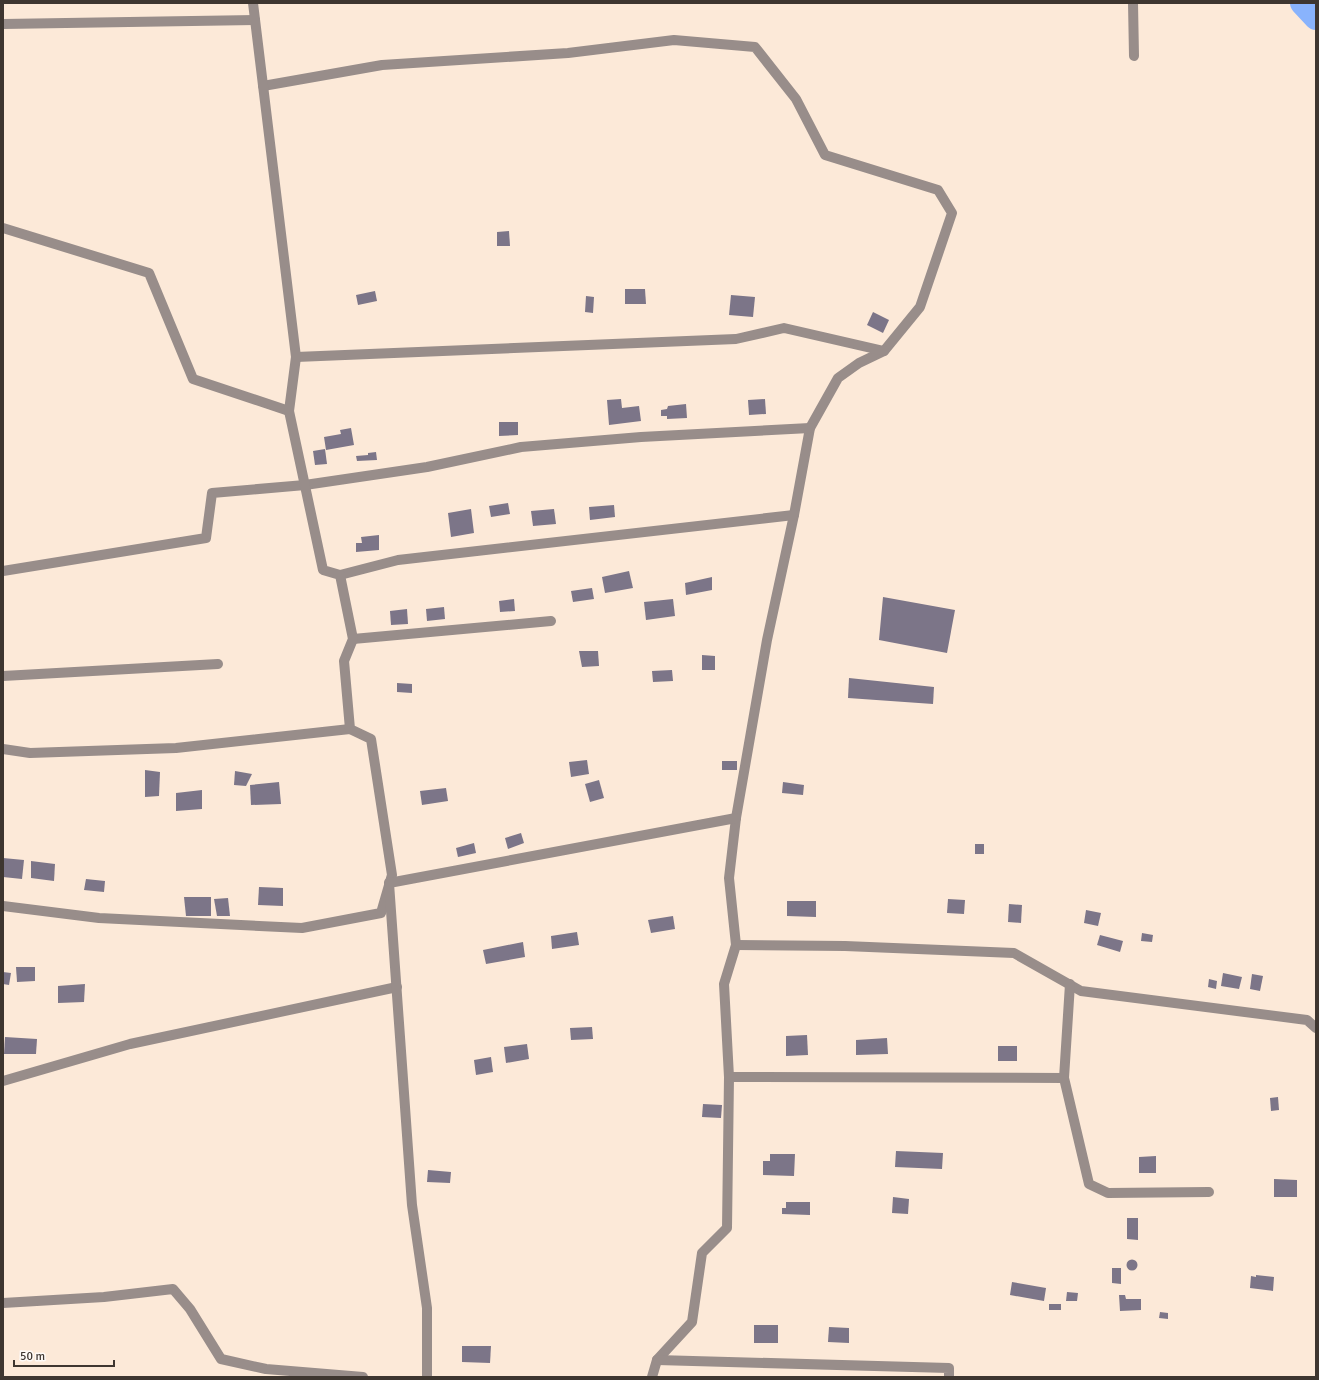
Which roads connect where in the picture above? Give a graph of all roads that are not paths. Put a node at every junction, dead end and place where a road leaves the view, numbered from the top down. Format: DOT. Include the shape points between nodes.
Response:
graph roads {
  1 [pos="253,3"];
  2 [pos="1133,3"];
  3 [pos="255,20"];
  4 [pos="3,24"];
  5 [pos="1134,56"];
  6 [pos="263,86"];
  7 [pos="3,228"];
  8 [pos="884,351"];
  9 [pos="296,357"];
  10 [pos="289,411"];
  11 [pos="810,428"];
  12 [pos="305,485"];
  13 [pos="794,515"];
  14 [pos="3,571"];
  15 [pos="340,575"];
  16 [pos="551,621"];
  17 [pos="353,638"];
  18 [pos="218,664"];
  19 [pos="3,676"];
  20 [pos="350,729"];
  21 [pos="3,749"];
  22 [pos="736,818"];
  23 [pos="389,884"];
  24 [pos="3,906"];
  25 [pos="736,945"];
  26 [pos="1070,984"];
  27 [pos="397,987"];
  28 [pos="1316,1028"];
  29 [pos="729,1077"];
  30 [pos="1064,1078"];
  31 [pos="3,1081"];
  32 [pos="1209,1192"];
  33 [pos="3,1303"];
  34 [pos="657,1360"];
  35 [pos="363,1377"];
  36 [pos="427,1377"];
  37 [pos="652,1377"];
  38 [pos="949,1377"];
  1 -- 3 [label="street"];
  2 -- 5 [label="street"];
  3 -- 4 [label="street"];
  3 -- 6 [label="street"];
  6 -- 8 [label="street" via="382,65 568,53 674,40 755,47 796,99 825,155 938,190 952,213 920,307"];
  6 -- 9 [label="street"];
  7 -- 10 [label="street" via="149,273 193,379"];
  8 -- 9 [label="street" via="784,328 736,339"];
  8 -- 11 [label="street" via="859,363 838,378"];
  9 -- 10 [label="street"];
  10 -- 12 [label="street"];
  11 -- 12 [label="street" via="641,437 521,447 427,467"];
  11 -- 13 [label="street"];
  12 -- 14 [label="street" via="212,493 206,538"];
  12 -- 15 [label="street" via="323,570"];
  13 -- 15 [label="street" via="398,560"];
  13 -- 22 [label="street" via="767,640"];
  15 -- 17 [label="street"];
  16 -- 17 [label="street"];
  17 -- 20 [label="street" via="344,661"];
  18 -- 19 [label="street"];
  20 -- 21 [label="street" via="176,748 30,753"];
  20 -- 23 [label="street" via="371,739 392,875"];
  22 -- 23 [label="street"];
  22 -- 25 [label="street" via="729,878"];
  23 -- 24 [label="street" via="381,913 302,928 99,918"];
  23 -- 27 [label="street"];
  25 -- 26 [label="street" via="845,946 1014,953"];
  25 -- 29 [label="street" via="724,984"];
  26 -- 28 [label="street" via="1081,991 1307,1020"];
  26 -- 30 [label="street"];
  27 -- 31 [label="street" via="130,1044"];
  27 -- 36 [label="street" via="412,1205 427,1308"];
  29 -- 30 [label="street"];
  29 -- 34 [label="street" via="726,1228 702,1253 692,1322"];
  30 -- 32 [label="street" via="1089,1184 1108,1193"];
  33 -- 35 [label="street" via="104,1297 173,1289 190,1310 221,1359 266,1369"];
  34 -- 37 [label="street"];
  34 -- 38 [label="street" via="949,1368"];
}
